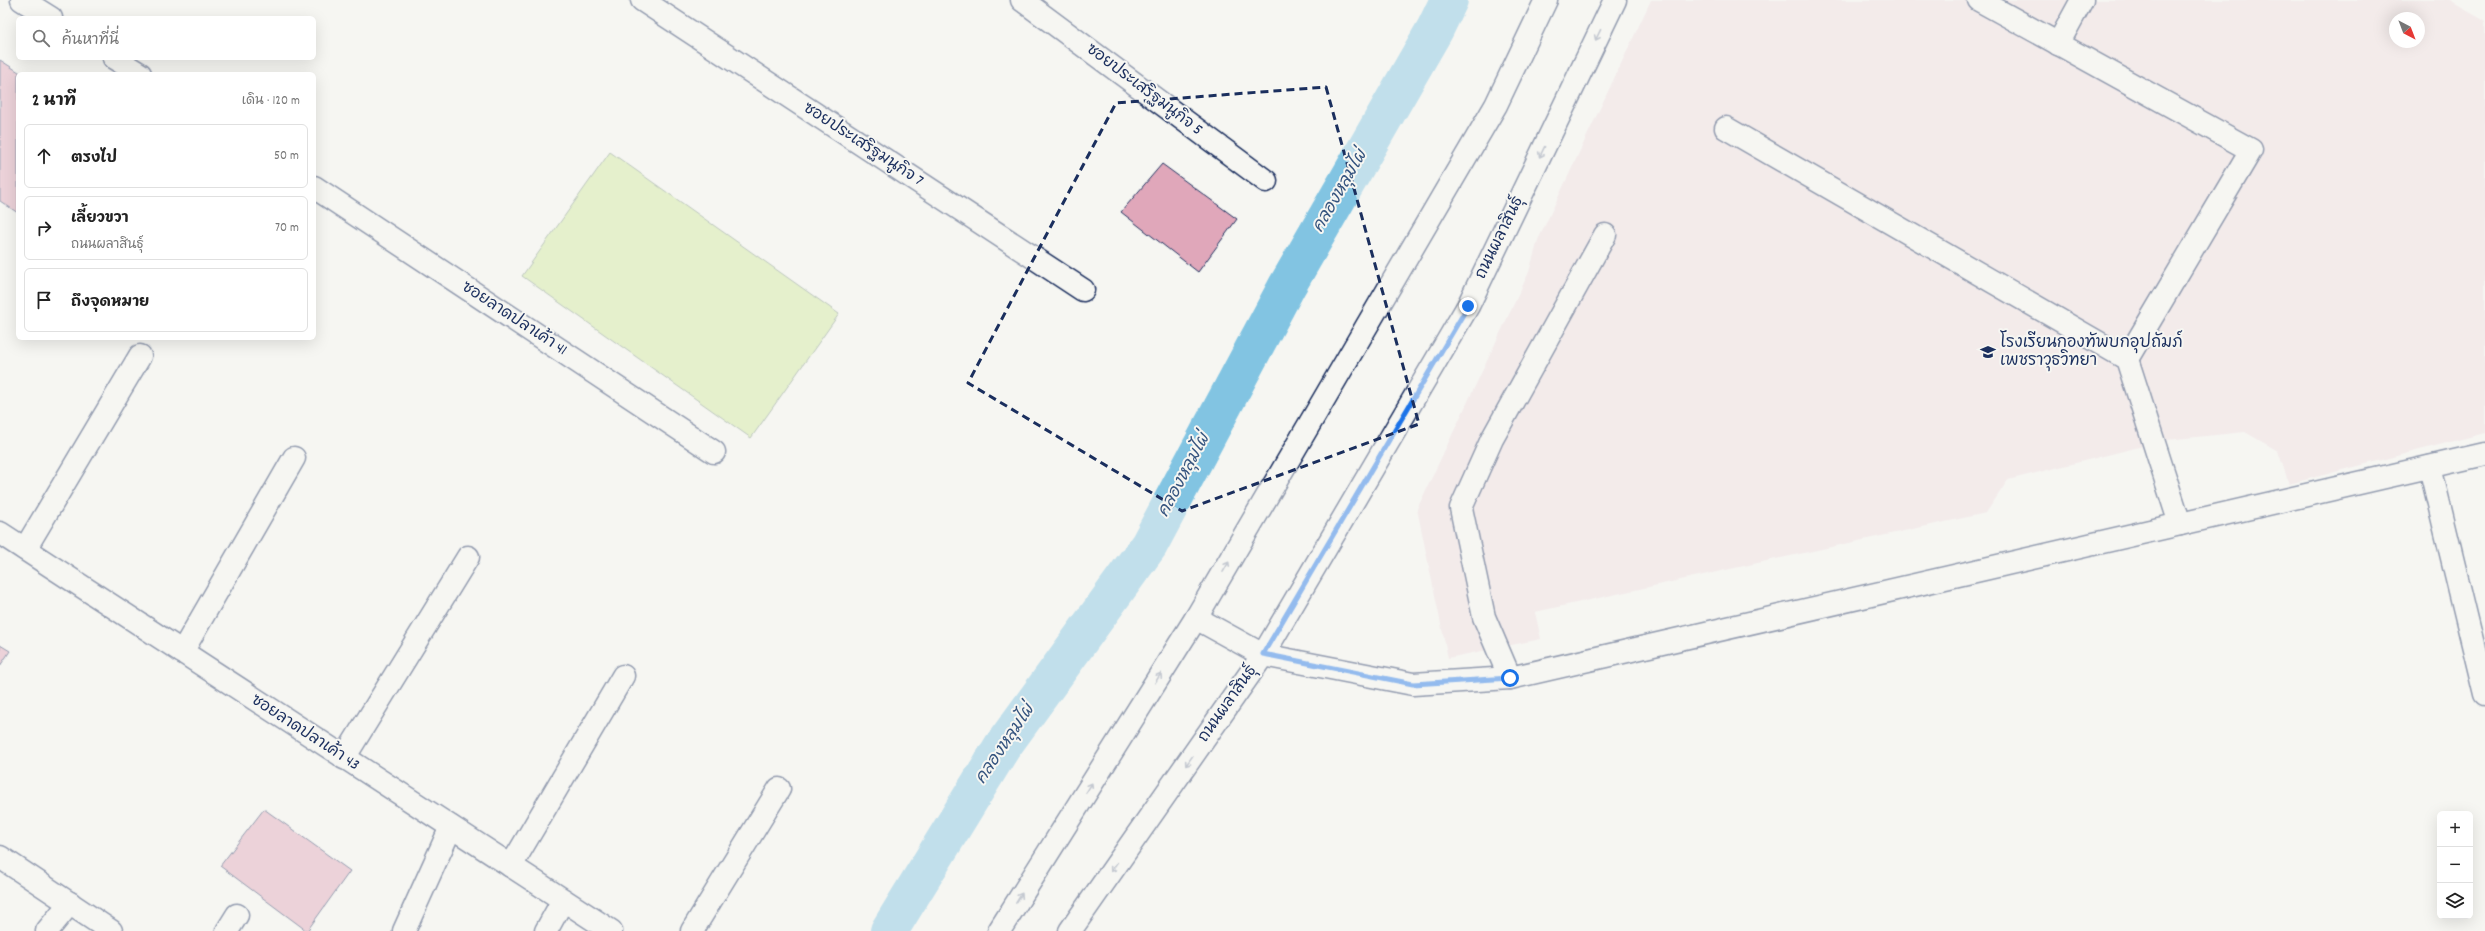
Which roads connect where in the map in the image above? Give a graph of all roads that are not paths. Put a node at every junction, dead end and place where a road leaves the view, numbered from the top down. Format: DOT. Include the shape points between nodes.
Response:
graph roads {
  1 [pos="22,0"];
  2 [pos="642,0"];
  3 [pos="1022,0"];
  4 [pos="1546,0"];
  5 [pos="1615,0"];
  6 [pos="1979,0"];
  7 [pos="2082,0"];
  8 [pos="48,16"];
  9 [pos="2058,44"];
  10 [pos="117,60"];
  11 [pos="137,72"];
  12 [pos="1726,128"];
  13 [pos="1266,181"];
  14 [pos="316,188"];
  15 [pos="1606,235"];
  16 [pos="1083,290"];
  17 [pos="140,356"];
  18 [pos="2127,359"];
  19 [pos="714,452"];
  20 [pos="2485,454"];
  21 [pos="294,458"];
  22 [pos="2430,467"];
  23 [pos="2180,524"];
  24 [pos="0,533"];
  25 [pos="25,549"];
  26 [pos="468,557"];
  27 [pos="1196,618"];
  28 [pos="182,652"];
  29 [pos="1263,654"];
  30 [pos="623,676"];
  31 [pos="1510,678"];
  32 [pos="2485,694"];
  33 [pos="344,758"];
  34 [pos="780,789"];
  35 [pos="451,827"];
  36 [pos="0,857"];
  37 [pos="512,866"];
  38 [pos="563,900"];
  39 [pos="70,903"];
  40 [pos="47,931"];
  41 [pos="112,931"];
  42 [pos="404,931"];
  43 [pos="546,931"];
  44 [pos="611,931"];
  45 [pos="692,931"];
  46 [pos="999,931"];
  47 [pos="1070,931"];
  1 -- 8 [label="street"];
  2 -- 16 [label="street, ซอยประเสริฐมนูกิจ 7"];
  3 -- 13 [label="street, ซอยประเสริฐมนูกิจ 5"];
  27 -- 4 [label="street, one-way" via="1496,105"];
  5 -- 29 [label="street, ถนนผลาสินธุ์, one-way" via="1468,306"];
  6 -- 9 [label="street"];
  7 -- 9 [label="street"];
  9 -- 18 [label="street" via="2251,150"];
  10 -- 11 [label="street"];
  12 -- 18 [label="street"];
  14 -- 19 [label="street, ซอยลาดปลาเค้า 41"];
  15 -- 31 [label="street" via="1492,439 1461,508 1484,617"];
  17 -- 25 [label="street"];
  18 -- 23 [label="street"];
  20 -- 22 [label="street"];
  21 -- 28 [label="street"];
  22 -- 23 [label="street"];
  22 -- 32 [label="street"];
  23 -- 31 [label="street"];
  24 -- 25 [label="street, ซอยลาดปลาเค้า 43"];
  25 -- 28 [label="street, ซอยลาดปลาเค้า 43"];
  26 -- 33 [label="street"];
  27 -- 29 [label="street"];
  46 -- 27 [label="street, one-way"];
  28 -- 33 [label="street, ซอยลาดปลาเค้า 43"];
  29 -- 31 [label="street" via="1413,684"];
  29 -- 47 [label="street, ถนนผลาสินธุ์, one-way"];
  30 -- 37 [label="street"];
  33 -- 35 [label="street, ซอยลาดปลาเค้า 43"];
  34 -- 45 [label="street"];
  35 -- 37 [label="street, ซอยลาดปลาเค้า 43"];
  35 -- 42 [label="street"];
  36 -- 39 [label="street"];
  37 -- 38 [label="street, ซอยลาดปลาเค้า 43"];
  38 -- 43 [label="street"];
  38 -- 44 [label="street, ซอยลาดปลาเค้า 43"];
  39 -- 40 [label="street"];
  39 -- 41 [label="street"];
}
